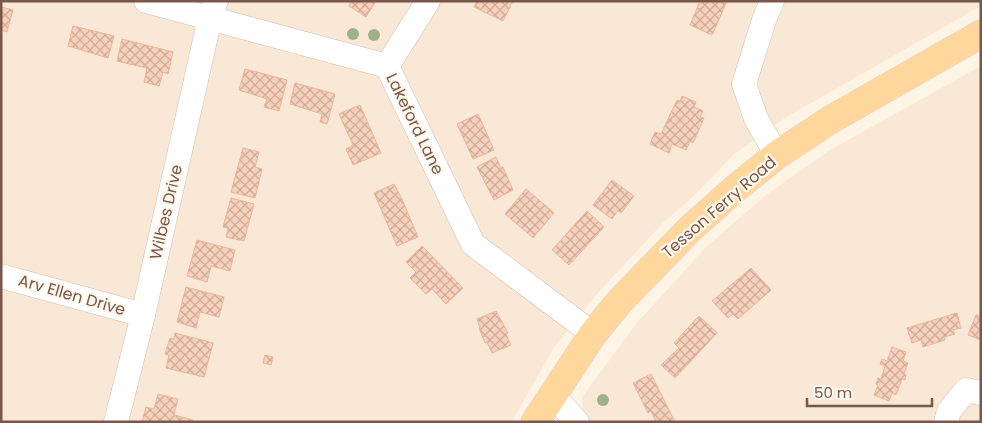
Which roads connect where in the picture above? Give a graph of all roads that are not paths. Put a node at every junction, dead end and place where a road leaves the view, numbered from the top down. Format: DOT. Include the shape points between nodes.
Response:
graph roads {
  1 [pos="146,1"];
  2 [pos="428,1"];
  3 [pos="772,1"];
  4 [pos="213,10"];
  5 [pos="981,34"];
  6 [pos="387,66"];
  7 [pos="777,155"];
  8 [pos="1,276"];
  9 [pos="143,315"];
  10 [pos="593,334"];
  11 [pos="981,393"];
  12 [pos="552,394"];
  13 [pos="116,422"];
  14 [pos="535,422"];
  15 [pos="577,422"];
  16 [pos="946,422"];
  1 -- 4 [label="street, Lakeford Lane"];
  2 -- 6 [label="street"];
  3 -- 7 [label="street" via="744,84 756,119"];
  4 -- 6 [label="street, Lakeford Lane"];
  4 -- 9 [label="street, Wilbes Drive"];
  5 -- 7 [label="main road, Tesson Ferry Road" via="830,120"];
  6 -- 10 [label="street, Lakeford Lane" via="473,244"];
  7 -- 10 [label="main road, Tesson Ferry Road" via="691,228 650,268"];
  8 -- 9 [label="street, Arv Ellen Drive"];
  9 -- 13 [label="street, Wilbes Drive"];
  10 -- 12 [label="main road, Tesson Ferry Road"];
  11 -- 16 [label="street" via="966,390 949,411"];
  12 -- 14 [label="main road, Tesson Ferry Road"];
  12 -- 15 [label="street"];
}
